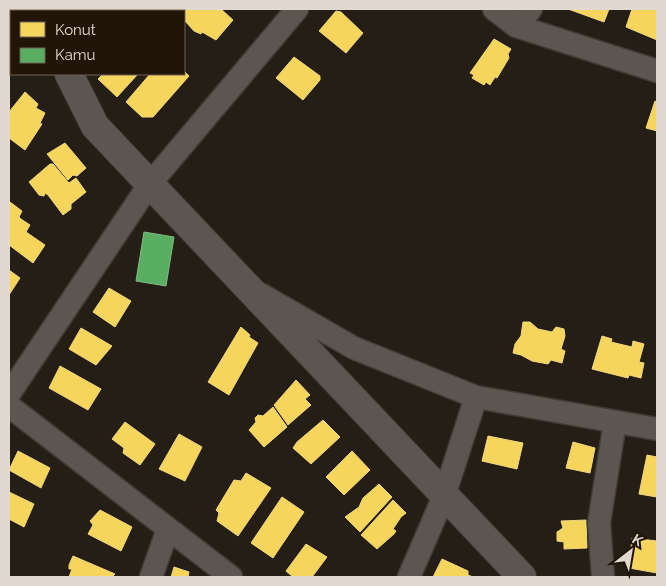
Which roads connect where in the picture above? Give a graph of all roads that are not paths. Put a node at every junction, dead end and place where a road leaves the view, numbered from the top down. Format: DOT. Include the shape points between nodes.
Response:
graph roads {
  1 [pos="297,9"];
  2 [pos="494,9"];
  3 [pos="530,9"];
  4 [pos="516,26"];
  5 [pos="657,71"];
  6 [pos="70,75"];
  7 [pos="149,185"];
  8 [pos="242,283"];
  9 [pos="9,394"];
  10 [pos="476,397"];
  11 [pos="9,406"];
  12 [pos="615,422"];
  13 [pos="657,429"];
  14 [pos="444,496"];
  15 [pos="168,529"];
  16 [pos="151,577"];
  17 [pos="231,577"];
  18 [pos="409,577"];
  19 [pos="522,577"];
  20 [pos="603,577"];
  1 -- 7 [label="street"];
  2 -- 4 [label="street"];
  3 -- 4 [label="street"];
  4 -- 5 [label="street"];
  6 -- 7 [label="street" via="95,126"];
  7 -- 8 [label="street"];
  7 -- 9 [label="street"];
  8 -- 10 [label="street" via="354,348"];
  8 -- 14 [label="street"];
  10 -- 12 [label="street"];
  10 -- 14 [label="street"];
  11 -- 15 [label="street"];
  12 -- 13 [label="street"];
  12 -- 20 [label="street" via="599,523"];
  14 -- 18 [label="street"];
  14 -- 19 [label="street"];
  15 -- 16 [label="street"];
  15 -- 17 [label="street"];
}
